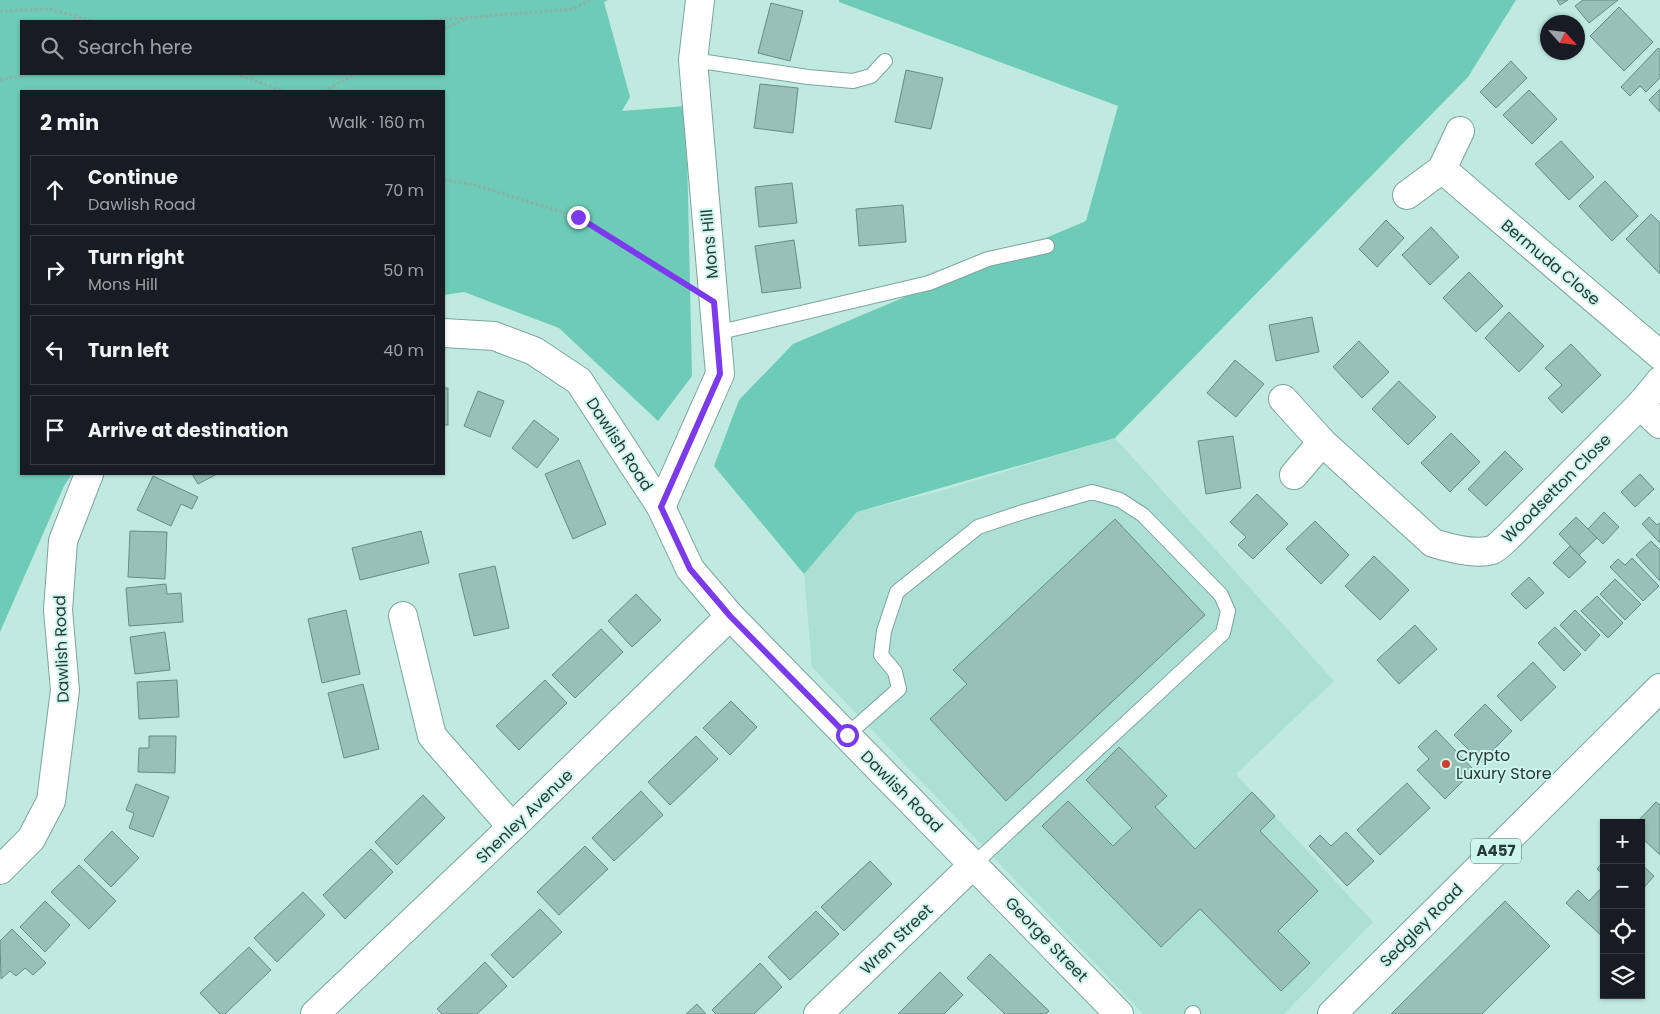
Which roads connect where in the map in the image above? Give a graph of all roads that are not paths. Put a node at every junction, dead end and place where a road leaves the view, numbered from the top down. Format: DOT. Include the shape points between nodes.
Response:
graph roads {
  1 [pos="700,0"];
  2 [pos="692,60"];
  3 [pos="885,61"];
  4 [pos="1460,131"];
  5 [pos="1442,169"];
  6 [pos="1406,194"];
  7 [pos="1046,246"];
  8 [pos="716,333"];
  9 [pos="445,334"];
  10 [pos="1660,354"];
  11 [pos="1660,381"];
  12 [pos="1283,399"];
  13 [pos="1640,405"];
  14 [pos="1660,424"];
  15 [pos="1322,442"];
  16 [pos="89,475"];
  17 [pos="1294,475"];
  18 [pos="661,507"];
  19 [pos="403,616"];
  20 [pos="730,616"];
  21 [pos="1660,688"];
  22 [pos="847,735"];
  23 [pos="512,827"];
  24 [pos="974,864"];
  25 [pos="0,870"];
  26 [pos="315,1014"];
  27 [pos="818,1014"];
  28 [pos="1119,1014"];
  29 [pos="1332,1014"];
  1 -- 2 [label="street, Mons Hill"];
  2 -- 3 [label="lane" via="853,82 871,76"];
  2 -- 8 [label="street, Mons Hill"];
  4 -- 5 [label="street"];
  5 -- 6 [label="street"];
  5 -- 10 [label="street, Bermuda Close"];
  7 -- 8 [label="lane" via="988,259 929,283"];
  8 -- 18 [label="street, Mons Hill" via="720,374"];
  9 -- 18 [label="street, Dawlish Road" via="494,336 534,351 580,381"];
  11 -- 13 [label="street, Woodsetton Close"];
  12 -- 15 [label="street, Woodsetton Close"];
  13 -- 14 [label="street"];
  13 -- 15 [label="street, Woodsetton Close" via="1492,550 1455,550 1433,543"];
  15 -- 17 [label="street"];
  16 -- 25 [label="street, Dawlish Road" via="63,541 58,610 66,690 51,801 31,839"];
  18 -- 20 [label="street, Dawlish Road" via="690,569"];
  19 -- 23 [label="street" via="432,736"];
  20 -- 22 [label="street, Dawlish Road"];
  20 -- 23 [label="street, Shenley Avenue"];
  21 -- 29 [label="street, Sedgley Road / A457"];
  22 -- 24 [label="street, Dawlish Road"];
  22 -- 24 [label="lane" via="899,689 895,672 881,655 884,631 897,592 978,527 1092,492 1120,500 1143,515 1221,595 1228,611 1224,633"];
  23 -- 26 [label="street, Shenley Avenue"];
  24 -- 27 [label="street, Wren Street"];
  24 -- 28 [label="street, George Street"];
}
